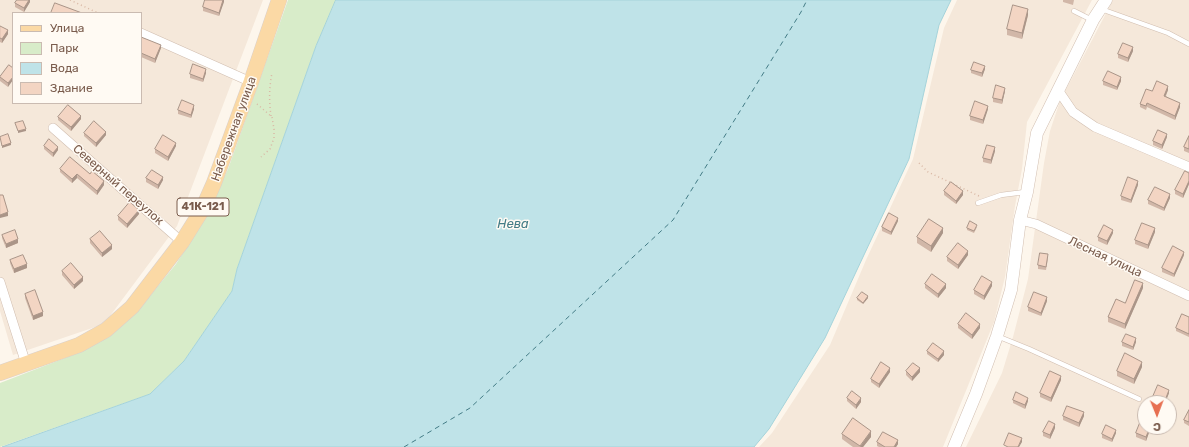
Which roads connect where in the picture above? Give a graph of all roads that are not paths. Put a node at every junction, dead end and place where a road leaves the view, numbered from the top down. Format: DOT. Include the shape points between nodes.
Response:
graph roads {
  1 [pos="279,0"];
  2 [pos="1104,5"];
  3 [pos="1074,11"];
  4 [pos="1093,20"];
  5 [pos="142,32"];
  6 [pos="1189,44"];
  7 [pos="251,82"];
  8 [pos="1058,90"];
  9 [pos="53,128"];
  10 [pos="1189,168"];
  11 [pos="1027,192"];
  12 [pos="978,203"];
  13 [pos="1020,220"];
  14 [pos="182,242"];
  15 [pos="0,282"];
  16 [pos="1189,296"];
  17 [pos="2,298"];
  18 [pos="997,336"];
  19 [pos="26,364"];
  20 [pos="0,372"];
  21 [pos="1137,398"];
  22 [pos="957,446"];
  1 -- 7 [label="main road, Набережная улица / 41К-121"];
  2 -- 4 [label="street"];
  2 -- 6 [label="lane"];
  3 -- 4 [label="lane"];
  4 -- 8 [label="street"];
  5 -- 7 [label="street"];
  7 -- 14 [label="main road, Набережная улица / 41К-121" via="214,183 202,210"];
  8 -- 10 [label="street" via="1073,112 1095,127"];
  8 -- 11 [label="street" via="1037,132"];
  9 -- 14 [label="street, Северный переулок"];
  11 -- 12 [label="lane" via="1001,195"];
  11 -- 13 [label="street"];
  13 -- 16 [label="street, Лесная улица" via="1036,224"];
  13 -- 18 [label="street" via="1011,290"];
  14 -- 19 [label="main road, Набережная улица / 41К-121" via="132,307 111,326 79,345"];
  15 -- 17 [label="street"];
  17 -- 19 [label="street"];
  18 -- 21 [label="lane"];
  18 -- 22 [label="street"];
  19 -- 20 [label="main road, 41К-121"];
}
